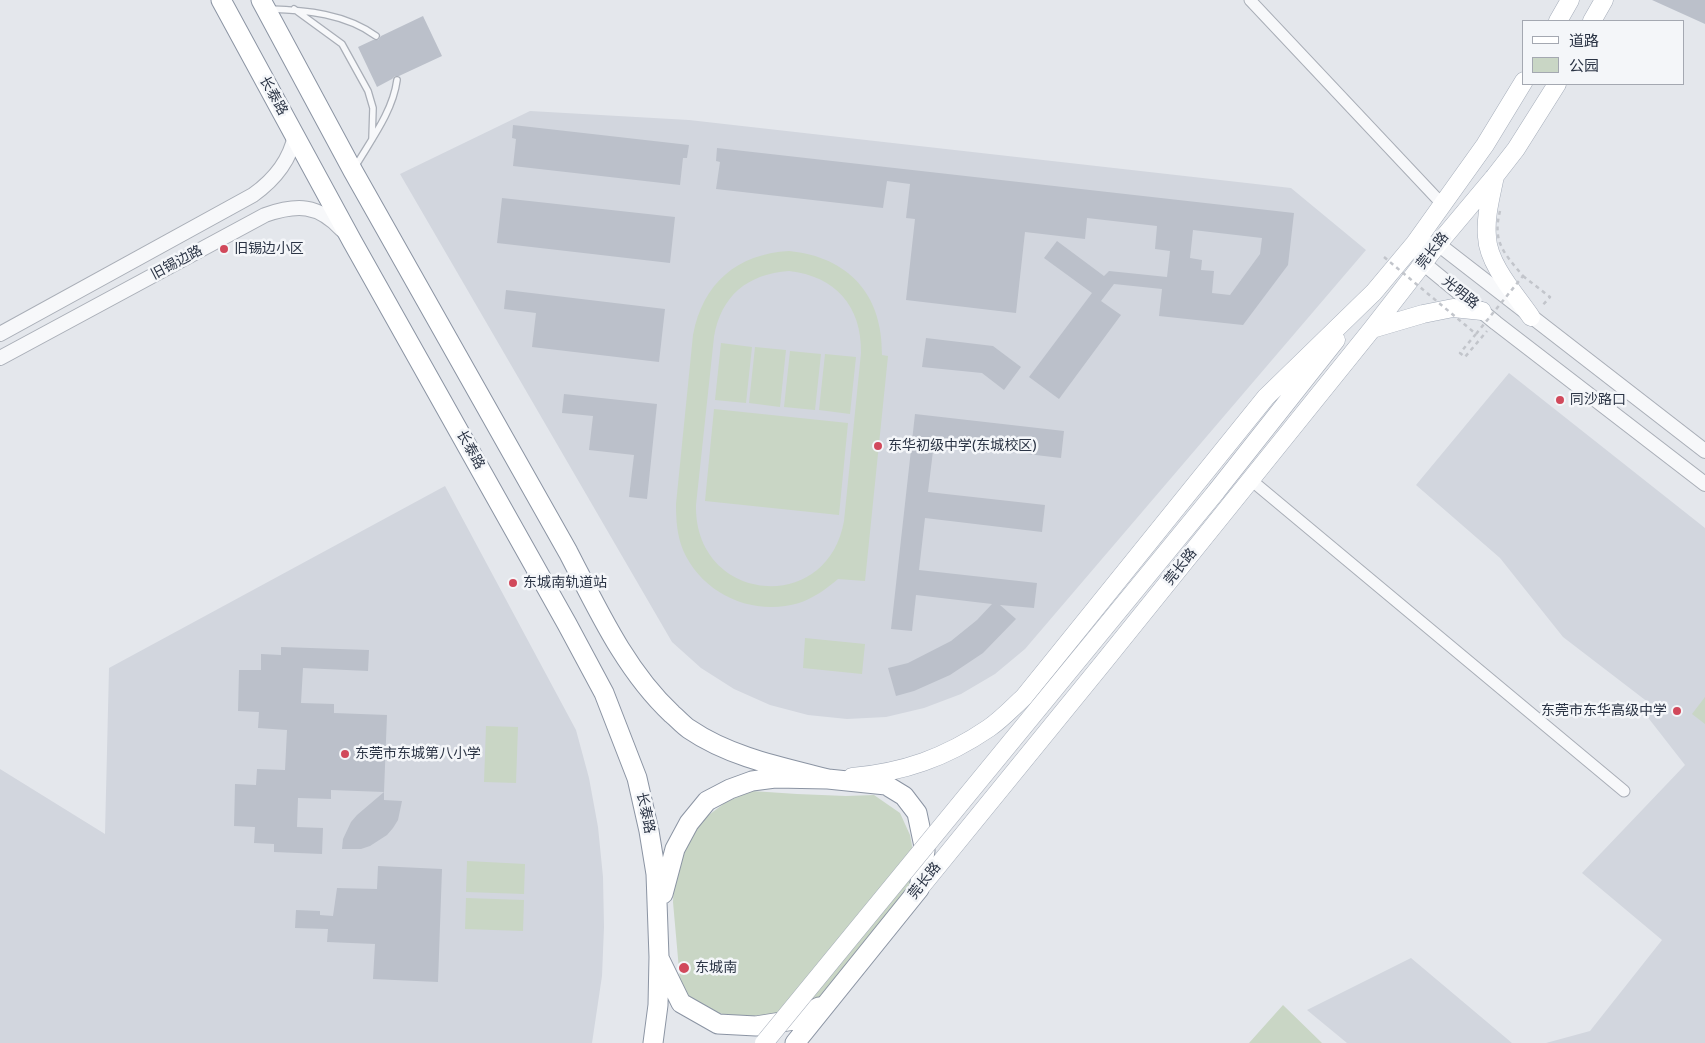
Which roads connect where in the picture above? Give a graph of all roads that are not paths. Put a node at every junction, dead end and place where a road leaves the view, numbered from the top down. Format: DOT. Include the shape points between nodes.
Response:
graph roads {
  1 [pos="221,0"];
  2 [pos="1250,0"];
  3 [pos="1570,0"];
  4 [pos="1604,0"];
  5 [pos="263,4"];
  6 [pos="294,9"];
  7 [pos="1559,20"];
  8 [pos="1593,20"];
  9 [pos="376,36"];
  10 [pos="397,80"];
  11 [pos="1522,84"];
  12 [pos="1556,85"];
  13 [pos="295,135"];
  14 [pos="372,139"];
  15 [pos="353,171"];
  16 [pos="1495,176"];
  17 [pos="1442,205"];
  18 [pos="352,241"];
  19 [pos="1415,243"];
  20 [pos="1438,244"];
  21 [pos="1423,264"];
  22 [pos="1366,300"];
  23 [pos="1482,311"];
  24 [pos="1531,317"];
  25 [pos="1372,329"];
  26 [pos="0,334"];
  27 [pos="0,358"];
  28 [pos="1705,451"];
  29 [pos="1251,480"];
  30 [pos="1705,484"];
  31 [pos="828,779"];
  32 [pos="1624,791"];
  33 [pos="919,889"];
  34 [pos="657,922"];
  35 [pos="659,957"];
  36 [pos="828,1002"];
  37 [pos="652,1043"];
  38 [pos="764,1043"];
  39 [pos="795,1043"];
  1 -- 13 [label="highway, 长泰路"];
  2 -- 17 [label="street"];
  3 -- 7 [label="main road"];
  4 -- 8 [label="main road"];
  5 -- 6 [label="lane"];
  5 -- 15 [label="highway"];
  6 -- 9 [label="lane" via="330,15"];
  6 -- 14 [label="lane" via="342,44 368,91 373,108"];
  10 -- 14 [label="lane" via="395,93"];
  11 -- 17 [label="main road, 莞长路" via="1485,145"];
  12 -- 16 [label="main road, 莞长路"];
  13 -- 18 [label="highway, 长泰路"];
  13 -- 26 [label="street, 旧锡边路" via="290,155 269,183 254,195"];
  14 -- 15 [label="lane"];
  15 -- 31 [label="highway" via="598,608 632,666 660,702 689,728 720,746"];
  16 -- 20 [label="main road, 莞长路"];
  16 -- 24 [label="main road" via="1486,238 1494,262"];
  17 -- 19 [label="main road, 莞长路"];
  18 -- 27 [label="street, 旧锡边路" via="335,222 319,211 295,207 279,210"];
  18 -- 34 [label="highway, 长泰路" via="604,693 637,778 656,874"];
  19 -- 20 [label="street"];
  19 -- 21 [label="street"];
  19 -- 22 [label="main road, 莞长路"];
  20 -- 21 [label="main road, 莞长路"];
  20 -- 24 [label="street, 光明路"];
  21 -- 23 [label="street, 光明路"];
  21 -- 25 [label="main road, 莞长路"];
  22 -- 31 [label="main road, 莞长路" via="1266,397 1070,641 1004,715 960,746 928,762 867,776"];
  22 -- 38 [label="main road, 莞长路, bridge" via="1215,492"];
  23 -- 25 [label="main road" via="1453,308"];
  23 -- 30 [label="street, 光明路"];
  24 -- 28 [label="street, 光明路"];
  25 -- 29 [label="main road, 莞长路"];
  29 -- 32 [label="street"];
  29 -- 33 [label="main road, 莞长路"];
  31 -- 33 [label="highway" via="886,785 904,796 917,813 925,851"];
  31 -- 34 [label="highway" via="752,781 707,801 689,823 675,849"];
  33 -- 36 [label="highway, 莞长路"];
  34 -- 35 [label="highway"];
  35 -- 36 [label="highway" via="681,1003 718,1024 756,1026 794,1020"];
  35 -- 37 [label="highway" via="658,1005"];
  36 -- 39 [label="highway, 莞长路"];
}
